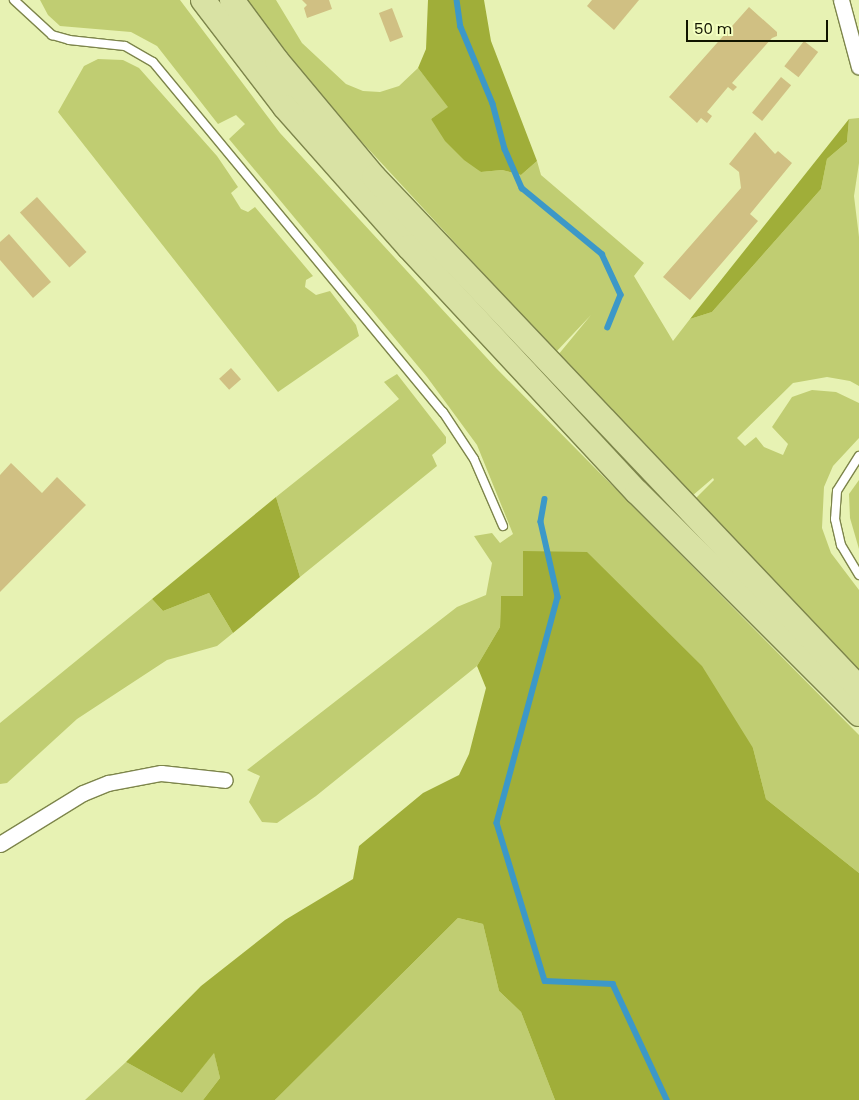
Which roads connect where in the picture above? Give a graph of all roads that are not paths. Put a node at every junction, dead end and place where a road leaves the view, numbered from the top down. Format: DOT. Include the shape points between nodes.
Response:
graph roads {
  1 [pos="14,0"];
  2 [pos="203,0"];
  3 [pos="232,0"];
  4 [pos="841,0"];
  5 [pos="859,68"];
  6 [pos="859,456"];
  7 [pos="503,526"];
  8 [pos="859,575"];
  9 [pos="859,688"];
  10 [pos="859,714"];
  11 [pos="225,780"];
  12 [pos="0,844"];
  1 -- 7 [label="lane" via="52,35 125,46 153,62 443,412 474,459"];
  2 -- 10 [label="main road" via="285,108 409,248 637,492"];
  3 -- 9 [label="main road" via="277,61 374,177"];
  4 -- 5 [label="street"];
  6 -- 8 [label="lane" via="837,491 835,519 841,545"];
  11 -- 12 [label="street" via="162,773 108,783 83,793"];
}
